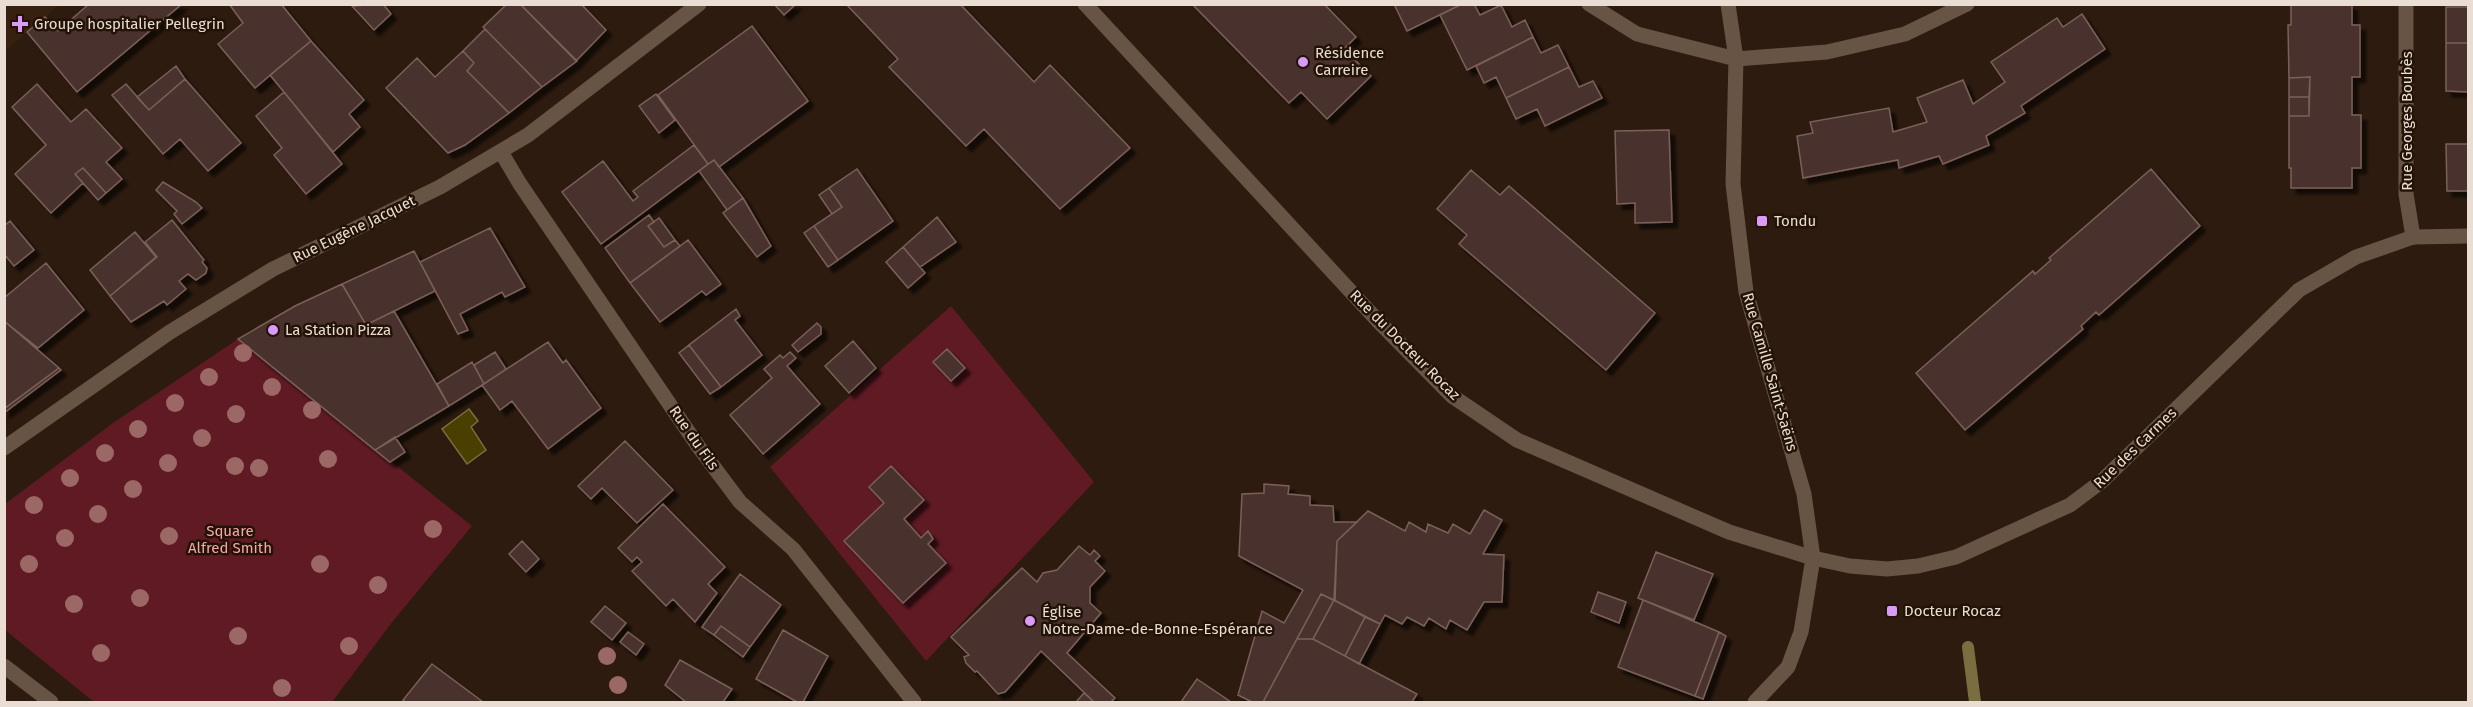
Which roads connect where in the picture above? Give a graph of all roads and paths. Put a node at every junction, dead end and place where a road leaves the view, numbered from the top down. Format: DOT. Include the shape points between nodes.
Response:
graph roads {
  1 [pos="699,4"];
  2 [pos="1085,4"];
  3 [pos="1589,4"];
  4 [pos="1728,4"];
  5 [pos="1967,4"];
  6 [pos="2406,4"];
  7 [pos="1737,59"];
  8 [pos="501,152"];
  9 [pos="2469,236"];
  10 [pos="2413,237"];
  11 [pos="4,448"];
  12 [pos="1813,558"];
  13 [pos="4,666"];
  14 [pos="51,702"];
  15 [pos="914,702"];
  16 [pos="1755,702"];
  1 -- 8 [label="street, Rue Eugène Jacquet"];
  2 -- 12 [label="street, Rue du Docteur Rocaz" via="1452,396 1517,440 1729,532"];
  3 -- 7 [label="street" via="1637,34"];
  4 -- 7 [label="street, Rue Camille Saint-Saëns"];
  5 -- 7 [label="street" via="1894,37 1827,52"];
  6 -- 10 [label="street, Rue Georges Boubès" via="2406,194"];
  7 -- 12 [label="street, Rue Camille Saint-Saëns" via="1733,184 1746,292 1804,494"];
  8 -- 11 [label="street, Rue Eugène Jacquet" via="440,187 273,269 170,332"];
  8 -- 15 [label="street, Rue du Fils" via="712,465 740,502 793,549"];
  9 -- 10 [label="street, Rue des Carmes"];
  10 -- 12 [label="street, Rue des Carmes" via="2356,257 2299,290 2102,481 2070,505 1956,557 1918,566 1878,568"];
  12 -- 16 [label="street" via="1801,632 1788,667"];
  13 -- 14 [label="street"];
}
